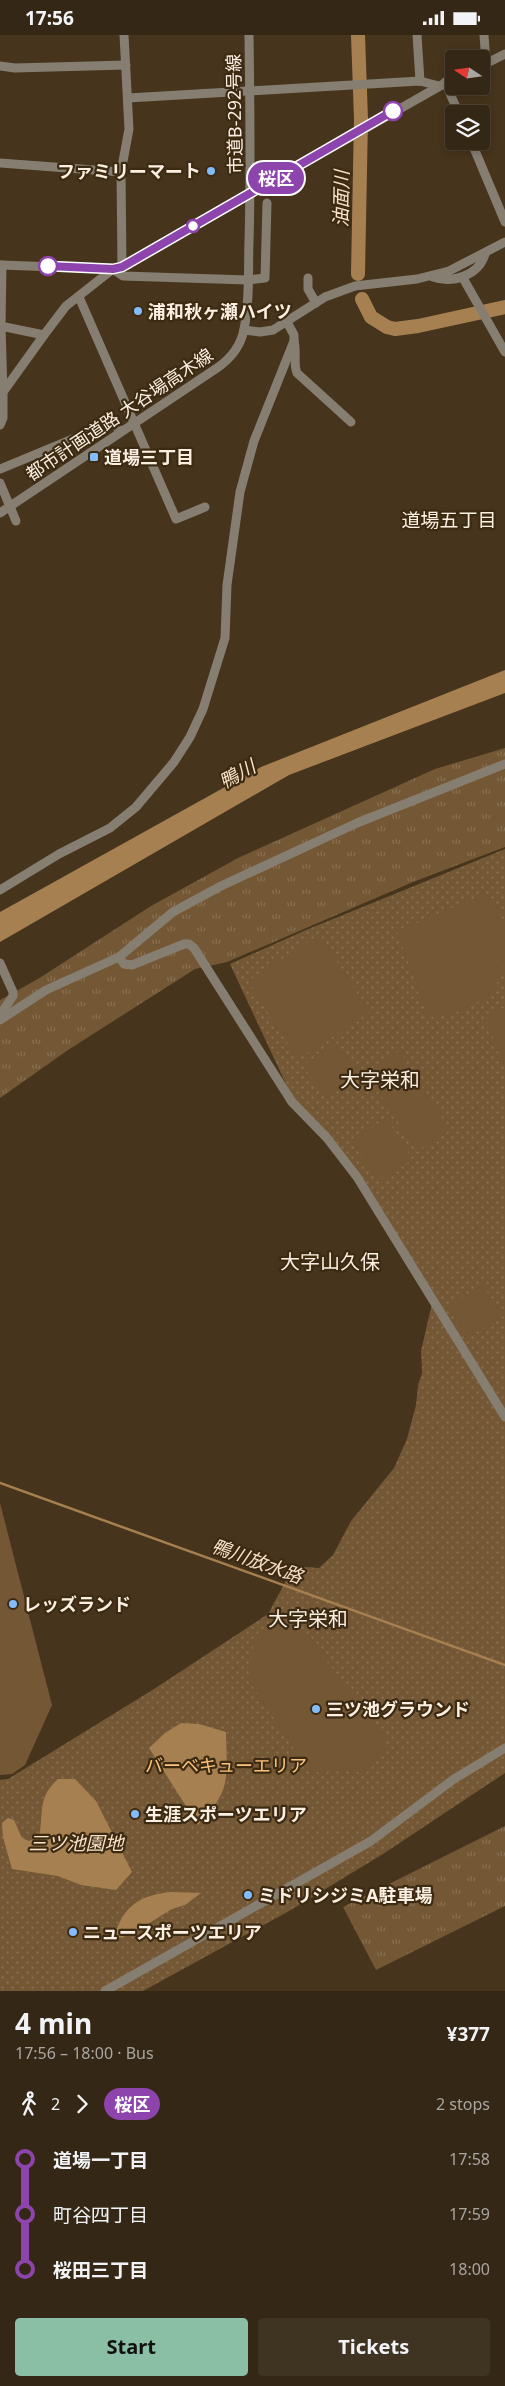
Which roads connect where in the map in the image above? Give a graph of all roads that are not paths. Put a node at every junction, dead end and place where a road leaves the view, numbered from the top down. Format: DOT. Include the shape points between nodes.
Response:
graph roads {
  1 [pos="124,35"];
  2 [pos="249,35"];
  3 [pos="417,35"];
  4 [pos="484,35"];
  5 [pos="484,50"];
  6 [pos="505,54"];
  7 [pos="490,61"];
  8 [pos="126,65"];
  9 [pos="0,66"];
  10 [pos="417,81"];
  11 [pos="445,82"];
  12 [pos="445,83"];
  13 [pos="251,92"];
  14 [pos="128,99"];
  15 [pos="415,99"];
  16 [pos="475,150"];
  17 [pos="0,163"];
  18 [pos="121,172"];
  19 [pos="251,193"];
  20 [pos="267,203"];
  21 [pos="505,222"];
  22 [pos="505,242"];
  23 [pos="485,254"];
  24 [pos="1,265"];
  25 [pos="118,268"];
  26 [pos="430,277"];
  27 [pos="308,278"];
  28 [pos="463,278"];
  29 [pos="248,280"];
  30 [pos="79,297"];
  31 [pos="316,303"];
  32 [pos="287,322"];
  33 [pos="0,326"];
  34 [pos="244,330"];
  35 [pos="44,335"];
  36 [pos="294,341"];
  37 [pos="505,352"];
  38 [pos="3,392"];
  39 [pos="351,422"];
  40 [pos="133,423"];
  41 [pos="0,425"];
  42 [pos="120,432"];
  43 [pos="0,469"];
  44 [pos="0,483"];
  45 [pos="10,507"];
  46 [pos="205,507"];
  47 [pos="0,513"];
  48 [pos="16,521"];
  49 [pos="505,764"];
  50 [pos="0,890"];
  51 [pos="119,957"];
  52 [pos="0,963"];
  53 [pos="0,1015"];
  54 [pos="0,1020"];
  55 [pos="505,1417"];
  56 [pos="505,1748"];
  57 [pos="105,1991"];
  1 -- 8 [label="street"];
  2 -- 13 [label="street, 市道B-292号線"];
  3 -- 10 [label="street"];
  4 -- 5 [label="street"];
  6 -- 7 [label="street"];
  8 -- 9 [label="street"];
  8 -- 14 [label="street"];
  10 -- 11 [label="street"];
  10 -- 13 [label="street"];
  10 -- 15 [label="street"];
  12 -- 15 [label="street"];
  13 -- 14 [label="street"];
  13 -- 19 [label="street, 市道B-292号線"];
  14 -- 18 [label="street" via="130,129"];
  15 -- 19 [label="street"];
  16 -- 21 [label="street"];
  17 -- 18 [label="street"];
  18 -- 25 [label="street"];
  19 -- 25 [label="street"];
  19 -- 29 [label="street, 市道B-292号線"];
  20 -- 29 [label="street" via="265,278"];
  22 -- 23 [label="street"];
  23 -- 26 [label="street"];
  23 -- 28 [label="street" via="483,262"];
  24 -- 25 [label="street"];
  24 -- 33 [label="street"];
  25 -- 29 [label="street" via="123,276"];
  25 -- 30 [label="street"];
  26 -- 28 [label="street" via="439,280"];
  26 -- 31 [label="street" via="355,286"];
  27 -- 31 [label="street" via="308,289"];
  28 -- 37 [label="street"];
  29 -- 34 [label="street, 市道B-292号線"];
  30 -- 35 [label="street" via="66,306"];
  30 -- 40 [label="street"];
  31 -- 32 [label="street"];
  32 -- 34 [label="street" via="268,332"];
  32 -- 36 [label="street"];
  33 -- 35 [label="street"];
  33 -- 38 [label="street"];
  34 -- 40 [label="street, 都市計画道路 大谷場高木線" via="226,362"];
  35 -- 38 [label="street"];
  36 -- 39 [label="street" via="297,373"];
  36 -- 50 [label="street" via="254,441 240,492 227,585 225,638 203,709 190,737 174,762 136,807 110,828"];
  38 -- 41 [label="street"];
  40 -- 42 [label="street, 都市計画道路 大谷場高木線"];
  40 -- 46 [label="street" via="176,519"];
  42 -- 43 [label="street" via="114,422"];
  42 -- 45 [label="street, 都市計画道路 大谷場高木線"];
  44 -- 45 [label="street"];
  45 -- 47 [label="street, 都市計画道路 大谷場高木線"];
  45 -- 48 [label="street"];
  49 -- 51 [label="street" via="371,817 221,886 172,912"];
  51 -- 54 [label="street" via="46,990"];
  51 -- 55 [label="street" via="124,964 132,965 184,944 194,948 292,1102 327,1138 357,1177"];
  52 -- 53 [label="street" via="13,992"];
  56 -- 57 [label="street" via="448,1783 370,1841"];
}
